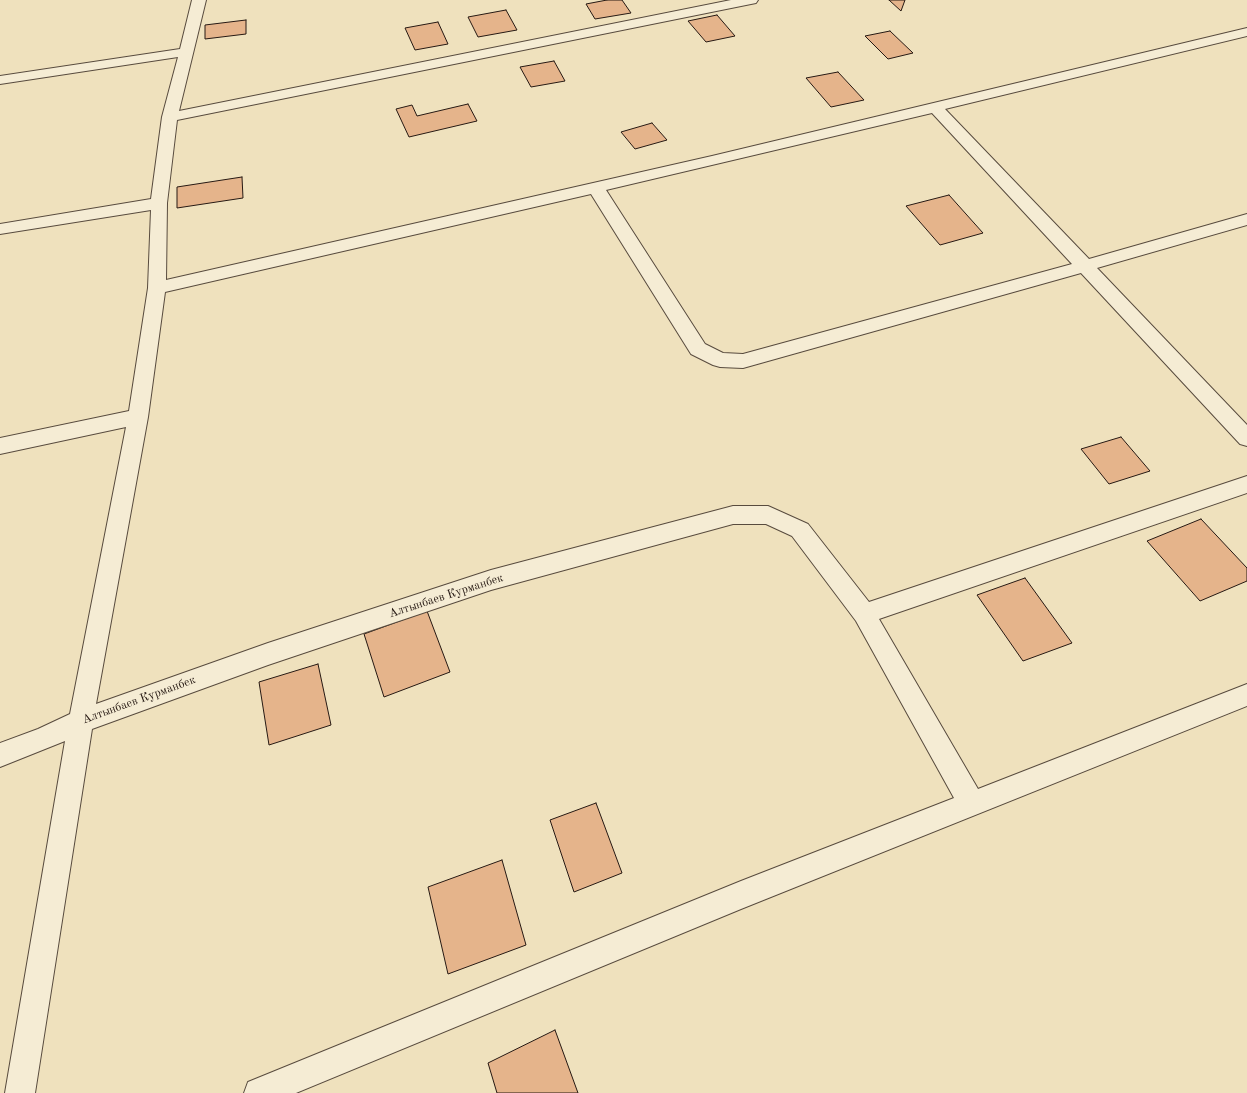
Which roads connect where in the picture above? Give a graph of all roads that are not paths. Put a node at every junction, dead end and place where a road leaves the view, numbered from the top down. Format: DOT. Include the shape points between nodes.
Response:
graph roads {
  1 [pos="199,0"];
  2 [pos="751,0"];
  3 [pos="1247,32"];
  4 [pos="185,52"];
  5 [pos="0,80"];
  6 [pos="936,107"];
  7 [pos="170,117"];
  8 [pos="596,188"];
  9 [pos="158,203"];
  10 [pos="1247,219"];
  11 [pos="0,229"];
  12 [pos="1085,266"];
  13 [pos="157,288"];
  14 [pos="138,417"];
  15 [pos="1247,438"];
  16 [pos="0,446"];
  17 [pos="1247,484"];
  18 [pos="864,614"];
  19 [pos="1247,695"];
  20 [pos="81,720"];
  21 [pos="0,755"];
  22 [pos="972,804"];
  23 [pos="20,1093"];
  24 [pos="259,1093"];
  1 -- 4 [label="street"];
  2 -- 7 [label="street"];
  3 -- 6 [label="street"];
  4 -- 5 [label="street"];
  4 -- 7 [label="street"];
  6 -- 8 [label="street"];
  6 -- 12 [label="street"];
  7 -- 9 [label="street"];
  8 -- 12 [label="street" via="698,349 720,360 743,361"];
  8 -- 13 [label="street"];
  9 -- 11 [label="street"];
  9 -- 13 [label="street"];
  10 -- 12 [label="street"];
  12 -- 15 [label="street"];
  13 -- 14 [label="street"];
  14 -- 16 [label="street"];
  14 -- 20 [label="street"];
  17 -- 18 [label="street"];
  18 -- 20 [label="street, Алтынбаев Курманбек" via="800,530 768,515 733,516 490,580"];
  18 -- 22 [label="street, Алтынбаев Курманбек"];
  19 -- 22 [label="street"];
  20 -- 21 [label="street, Алтынбаев Курманбек" via="45,738"];
  20 -- 23 [label="street"];
  22 -- 24 [label="street" via="740,895"];
}
